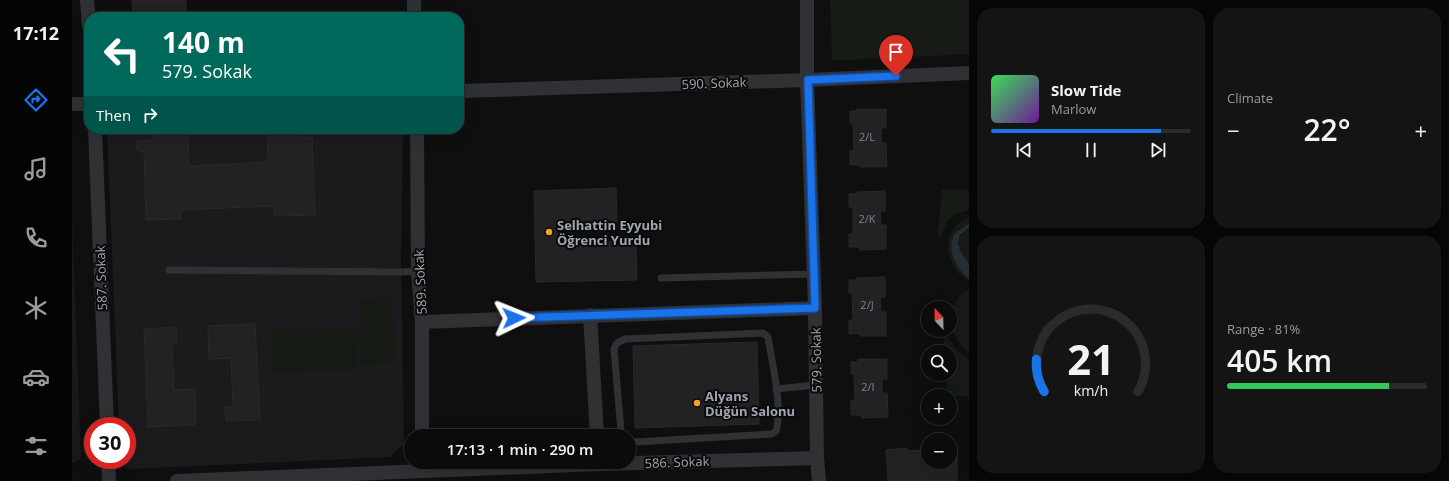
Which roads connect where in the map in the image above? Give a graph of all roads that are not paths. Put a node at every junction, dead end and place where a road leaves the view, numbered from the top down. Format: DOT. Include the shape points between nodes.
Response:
graph roads {
  1 [pos="87,0"];
  2 [pos="414,0"];
  3 [pos="807,0"];
  4 [pos="88,12"];
  5 [pos="414,12"];
  6 [pos="969,73"];
  7 [pos="808,80"];
  8 [pos="464,91"];
  9 [pos="72,104"];
  10 [pos="84,104"];
  11 [pos="95,134"];
  12 [pos="417,134"];
  13 [pos="169,270"];
  14 [pos="418,271"];
  15 [pos="814,274"];
  16 [pos="661,278"];
  17 [pos="815,308"];
  18 [pos="590,315"];
  19 [pos="422,322"];
  20 [pos="816,385"];
  21 [pos="776,389"];
  22 [pos="107,417"];
  23 [pos="422,429"];
  24 [pos="597,429"];
  25 [pos="622,429"];
  26 [pos="636,442"];
  27 [pos="817,458"];
  28 [pos="636,462"];
  29 [pos="108,469"];
  30 [pos="481,469"];
  31 [pos="422,472"];
  32 [pos="109,481"];
  33 [pos="177,481"];
  34 [pos="819,481"];
  1 -- 4 [label="street"];
  2 -- 5 [label="street"];
  3 -- 7 [label="street, 579. Sokak"];
  6 -- 7 [label="street, 590. Sokak"];
  7 -- 8 [label="street, 590. Sokak"];
  7 -- 15 [label="street, 579. Sokak"];
  9 -- 10 [label="street"];
  11 -- 22 [label="street, 587. Sokak"];
  12 -- 14 [label="street, 589. Sokak"];
  13 -- 14 [label="lane"];
  14 -- 19 [label="street, 589. Sokak"];
  15 -- 16 [label="lane"];
  15 -- 17 [label="street, 579. Sokak"];
  17 -- 18 [label="street"];
  17 -- 20 [label="street, 579. Sokak"];
  18 -- 19 [label="street"];
  18 -- 24 [label="street"];
  19 -- 23 [label="street, 589. Sokak"];
  20 -- 21 [label="lane"];
  20 -- 27 [label="street, 579. Sokak"];
  21 -- 25 [label="lane" via="768,337 763,332 625,340 617,343 614,349"];
  21 -- 26 [label="lane" via="778,424 776,432 772,434"];
  27 -- 28 [label="street, 586. Sokak"];
  27 -- 34 [label="street, 579. Sokak"];
  29 -- 32 [label="street"];
  30 -- 31 [label="street, 586. Sokak"];
  31 -- 33 [label="street, 586. Sokak"];
}
